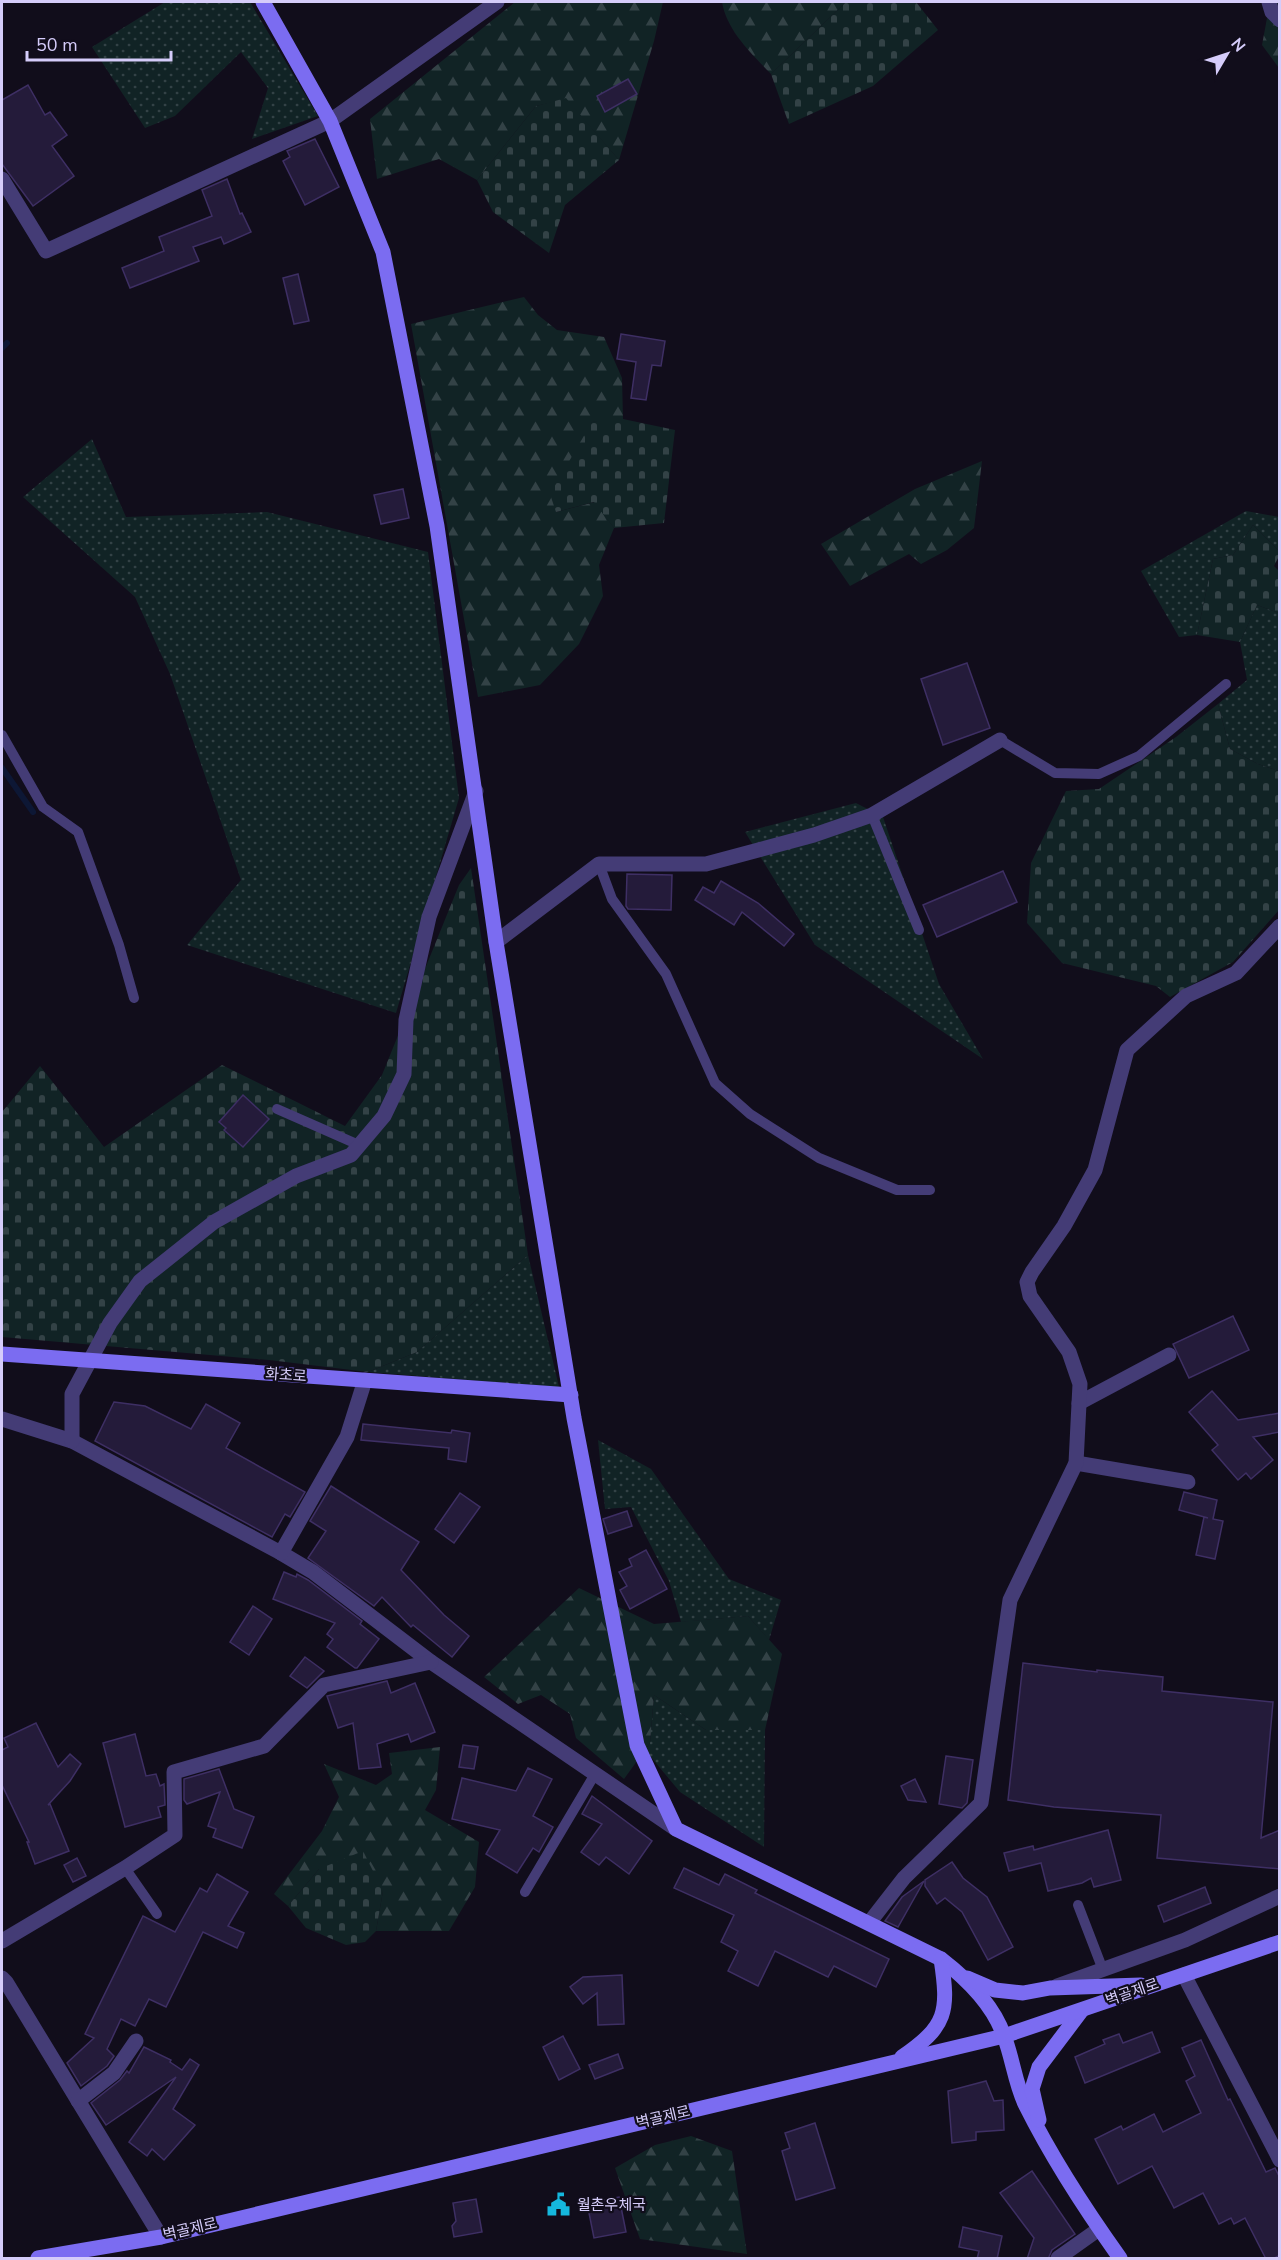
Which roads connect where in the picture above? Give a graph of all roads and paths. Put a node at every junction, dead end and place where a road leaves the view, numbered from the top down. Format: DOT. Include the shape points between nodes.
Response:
graph roads {
  1 [pos="263,2"];
  2 [pos="497,2"];
  3 [pos="1269,2"];
  4 [pos="1280,20"];
  5 [pos="330,121"];
  6 [pos="2,179"];
  7 [pos="1226,684"];
  8 [pos="2,735"];
  9 [pos="1000,740"];
  10 [pos="476,791"];
  11 [pos="872,815"];
  12 [pos="599,864"];
  13 [pos="1280,926"];
  14 [pos="920,930"];
  15 [pos="496,942"];
  16 [pos="134,998"];
  17 [pos="277,1109"];
  18 [pos="359,1145"];
  19 [pos="930,1190"];
  20 [pos="2,1354"];
  21 [pos="1169,1355"];
  22 [pos="89,1361"];
  23 [pos="365,1380"];
  24 [pos="571,1395"];
  25 [pos="1079,1403"];
  26 [pos="2,1419"];
  27 [pos="72,1441"];
  28 [pos="1076,1463"];
  29 [pos="1188,1482"];
  30 [pos="282,1553"];
  31 [pos="431,1662"];
  32 [pos="595,1774"];
  33 [pos="676,1829"];
  34 [pos="125,1868"];
  35 [pos="525,1892"];
  36 [pos="1280,1896"];
  37 [pos="1078,1905"];
  38 [pos="157,1914"];
  39 [pos="869,1923"];
  40 [pos="2,1941"];
  41 [pos="1280,1942"];
  42 [pos="941,1959"];
  43 [pos="1103,1970"];
  44 [pos="1184,1975"];
  45 [pos="964,1977"];
  46 [pos="3,1981"];
  47 [pos="1153,1985"];
  48 [pos="1050,1988"];
  49 [pos="1082,2010"];
  50 [pos="1004,2036"];
  51 [pos="136,2041"];
  52 [pos="895,2062"];
  53 [pos="78,2101"];
  54 [pos="1043,2141"];
  55 [pos="1280,2160"];
  56 [pos="1099,2229"];
  57 [pos="161,2237"];
  58 [pos="38,2259"];
  59 [pos="1058,2259"];
  60 [pos="1120,2259"];
  1 -- 5 [label="street"];
  2 -- 5 [label="street"];
  3 -- 4 [label="street"];
  5 -- 6 [label="street" via="46,251"];
  5 -- 10 [label="street" via="382,252 437,526"];
  7 -- 9 [label="lane" via="1139,756 1098,774 1055,773"];
  8 -- 16 [label="lane" via="43,807 78,832"];
  9 -- 11 [label="street"];
  10 -- 15 [label="street"];
  10 -- 18 [label="street" via="429,917 406,1020 404,1074 384,1116"];
  11 -- 12 [label="street" via="706,864"];
  11 -- 14 [label="lane"];
  12 -- 15 [label="street"];
  12 -- 19 [label="lane" via="612,899 666,974 715,1083 750,1114 819,1158 897,1190"];
  13 -- 25 [label="street" via="1236,973 1186,996 1127,1050 1095,1170 1027,1282 1030,1296 1069,1352 1080,1384"];
  15 -- 24 [label="street"];
  17 -- 18 [label="lane"];
  18 -- 22 [label="street" via="351,1155 296,1176 196,1236 140,1281"];
  20 -- 22 [label="street, 화초로"];
  21 -- 25 [label="street"];
  22 -- 23 [label="street, 화초로"];
  22 -- 27 [label="street" via="72,1394"];
  23 -- 24 [label="street, 화초로"];
  23 -- 30 [label="street" via="346,1437"];
  24 -- 33 [label="street" via="637,1745"];
  25 -- 28 [label="street"];
  26 -- 27 [label="street"];
  27 -- 30 [label="street"];
  28 -- 29 [label="street"];
  28 -- 39 [label="street" via="1010,1600 981,1803 904,1878"];
  30 -- 31 [label="street"];
  31 -- 32 [label="street"];
  31 -- 34 [label="street" via="324,1685 264,1746 174,1772 175,1835"];
  32 -- 33 [label="street"];
  32 -- 35 [label="lane"];
  33 -- 39 [label="street"];
  34 -- 38 [label="lane"];
  34 -- 40 [label="street"];
  36 -- 43 [label="street" via="1185,1940"];
  37 -- 43 [label="lane"];
  39 -- 42 [label="street"];
  41 -- 44 [label="street, 벽골제로"];
  42 -- 45 [label="street"];
  42 -- 52 [label="street" via="946,1988 940,2024 931,2036"];
  43 -- 48 [label="street"];
  44 -- 47 [label="street, 벽골제로"];
  44 -- 55 [label="street"];
  45 -- 48 [label="street" via="995,1990 1023,1993"];
  45 -- 50 [label="street" via="990,2008"];
  46 -- 53 [label="street"];
  47 -- 48 [label="street"];
  47 -- 49 [label="street, 벽골제로"];
  49 -- 50 [label="street, 벽골제로"];
  49 -- 54 [label="street" via="1039,2067 1032,2089"];
  50 -- 52 [label="street, 벽골제로"];
  50 -- 54 [label="street" via="1022,2100"];
  51 -- 53 [label="street" via="114,2073"];
  52 -- 57 [label="street, 벽골제로"];
  53 -- 57 [label="street"];
  54 -- 56 [label="street"];
  56 -- 59 [label="street"];
  56 -- 60 [label="street"];
  57 -- 58 [label="street, 벽골제로"];
}
